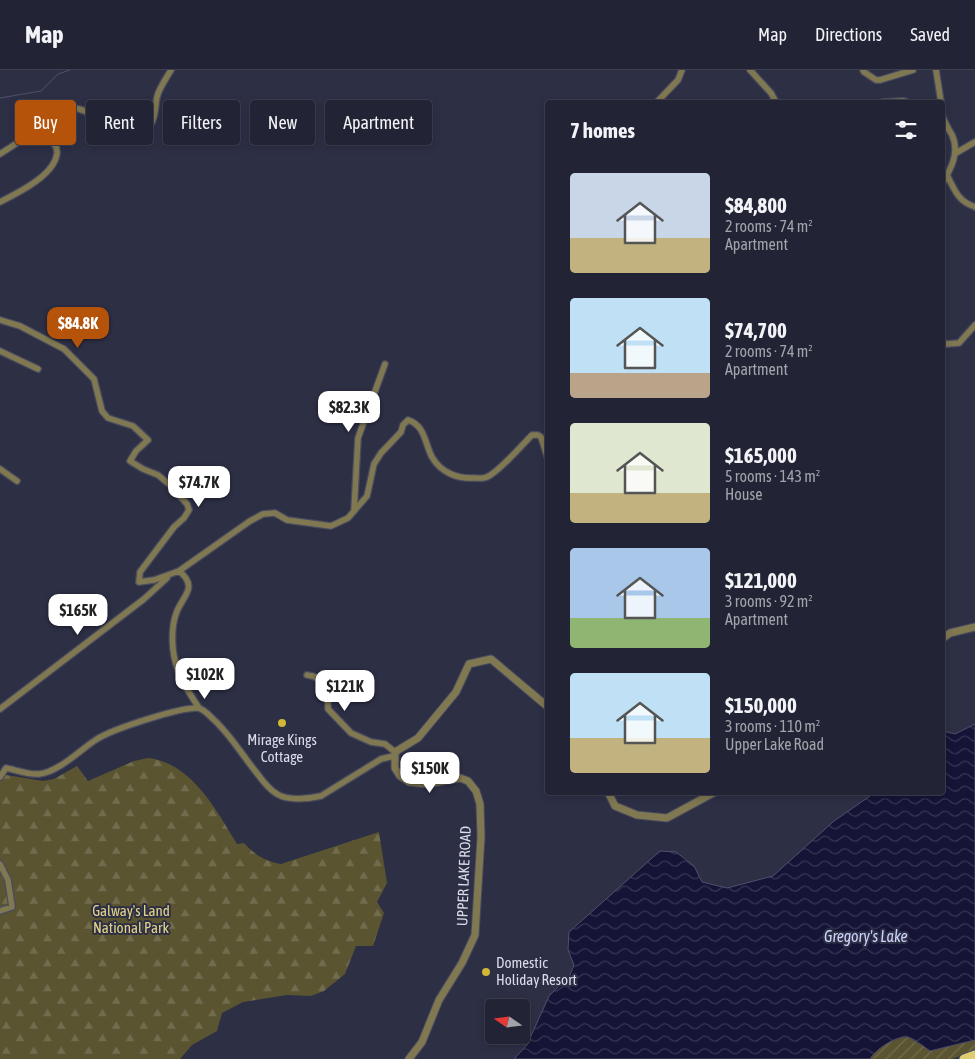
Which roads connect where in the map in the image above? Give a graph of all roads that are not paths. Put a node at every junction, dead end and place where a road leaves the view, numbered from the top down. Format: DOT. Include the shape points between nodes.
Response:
graph roads {
  1 [pos="171,70"];
  2 [pos="682,70"];
  3 [pos="750,70"];
  4 [pos="863,70"];
  5 [pos="913,70"];
  6 [pos="936,70"];
  7 [pos="659,100"];
  8 [pos="775,100"];
  9 [pos="941,100"];
  10 [pos="76,109"];
  11 [pos="945,124"];
  12 [pos="975,142"];
  13 [pos="15,144"];
  14 [pos="56,145"];
  15 [pos="956,153"];
  16 [pos="0,154"];
  17 [pos="947,175"];
  18 [pos="945,179"];
  19 [pos="0,202"];
  20 [pos="975,207"];
  21 [pos="0,320"];
  22 [pos="975,325"];
  23 [pos="945,343"];
  24 [pos="0,351"];
  25 [pos="385,364"];
  26 [pos="38,369"];
  27 [pos="545,450"];
  28 [pos="0,469"];
  29 [pos="17,481"];
  30 [pos="354,511"];
  31 [pos="179,571"];
  32 [pos="168,576"];
  33 [pos="975,627"];
  34 [pos="945,636"];
  35 [pos="307,675"];
  36 [pos="545,704"];
  37 [pos="199,708"];
  38 [pos="0,709"];
  39 [pos="395,754"];
  40 [pos="0,776"];
  41 [pos="610,795"];
  42 [pos="709,795"];
  43 [pos="0,864"];
  44 [pos="0,911"];
  45 [pos="975,1055"];
  46 [pos="409,1059"];
  47 [pos="964,1059"];
  1 -- 10 [label="street" via="157,96 153,120 140,136 116,137 92,116"];
  2 -- 7 [label="street" via="678,80"];
  3 -- 8 [label="street"];
  4 -- 5 [label="street" via="876,80"];
  6 -- 9 [label="street"];
  11 -- 15 [label="street"];
  12 -- 15 [label="street"];
  13 -- 16 [label="street"];
  14 -- 19 [label="street" via="54,164 23,190"];
  15 -- 17 [label="street"];
  17 -- 18 [label="street"];
  17 -- 20 [label="street" via="957,196"];
  21 -- 32 [label="street" via="20,326 64,349 94,380 102,411 108,418 134,426 148,440 130,461 170,485 189,510 140,572 139,582"];
  22 -- 23 [label="street" via="959,343"];
  24 -- 26 [label="street"];
  25 -- 30 [label="street" via="358,438"];
  27 -- 30 [label="street" via="541,437 532,436 486,478 463,479 453,476 433,458 425,435 408,420 374,464 367,496"];
  28 -- 29 [label="street"];
  30 -- 31 [label="street" via="348,518 331,526 287,520 275,513 263,514"];
  31 -- 32 [label="street"];
  31 -- 37 [label="street" via="189,591 176,614 173,649 184,685"];
  32 -- 38 [label="street" via="144,599"];
  33 -- 34 [label="street"];
  35 -- 39 [label="street" via="317,676 322,681 328,697 328,709 351,733 385,744"];
  36 -- 39 [label="street" via="491,659 469,664 456,692 418,738"];
  37 -- 39 [label="street" via="219,724 277,795 293,798 321,796"];
  37 -- 40 [label="street" via="172,712 124,727 99,738 54,770 32,774 6,768"];
  39 -- 46 [label="street, UPPER LAKE ROAD" via="395,768 409,782 428,784 460,778 468,781 476,791 480,804 475,935 439,1000 422,1042"];
  41 -- 42 [label="street" via="615,806 636,814 667,818"];
  43 -- 44 [label="street" via="8,880 12,907"];
  45 -- 47 [label="highway"];
}
